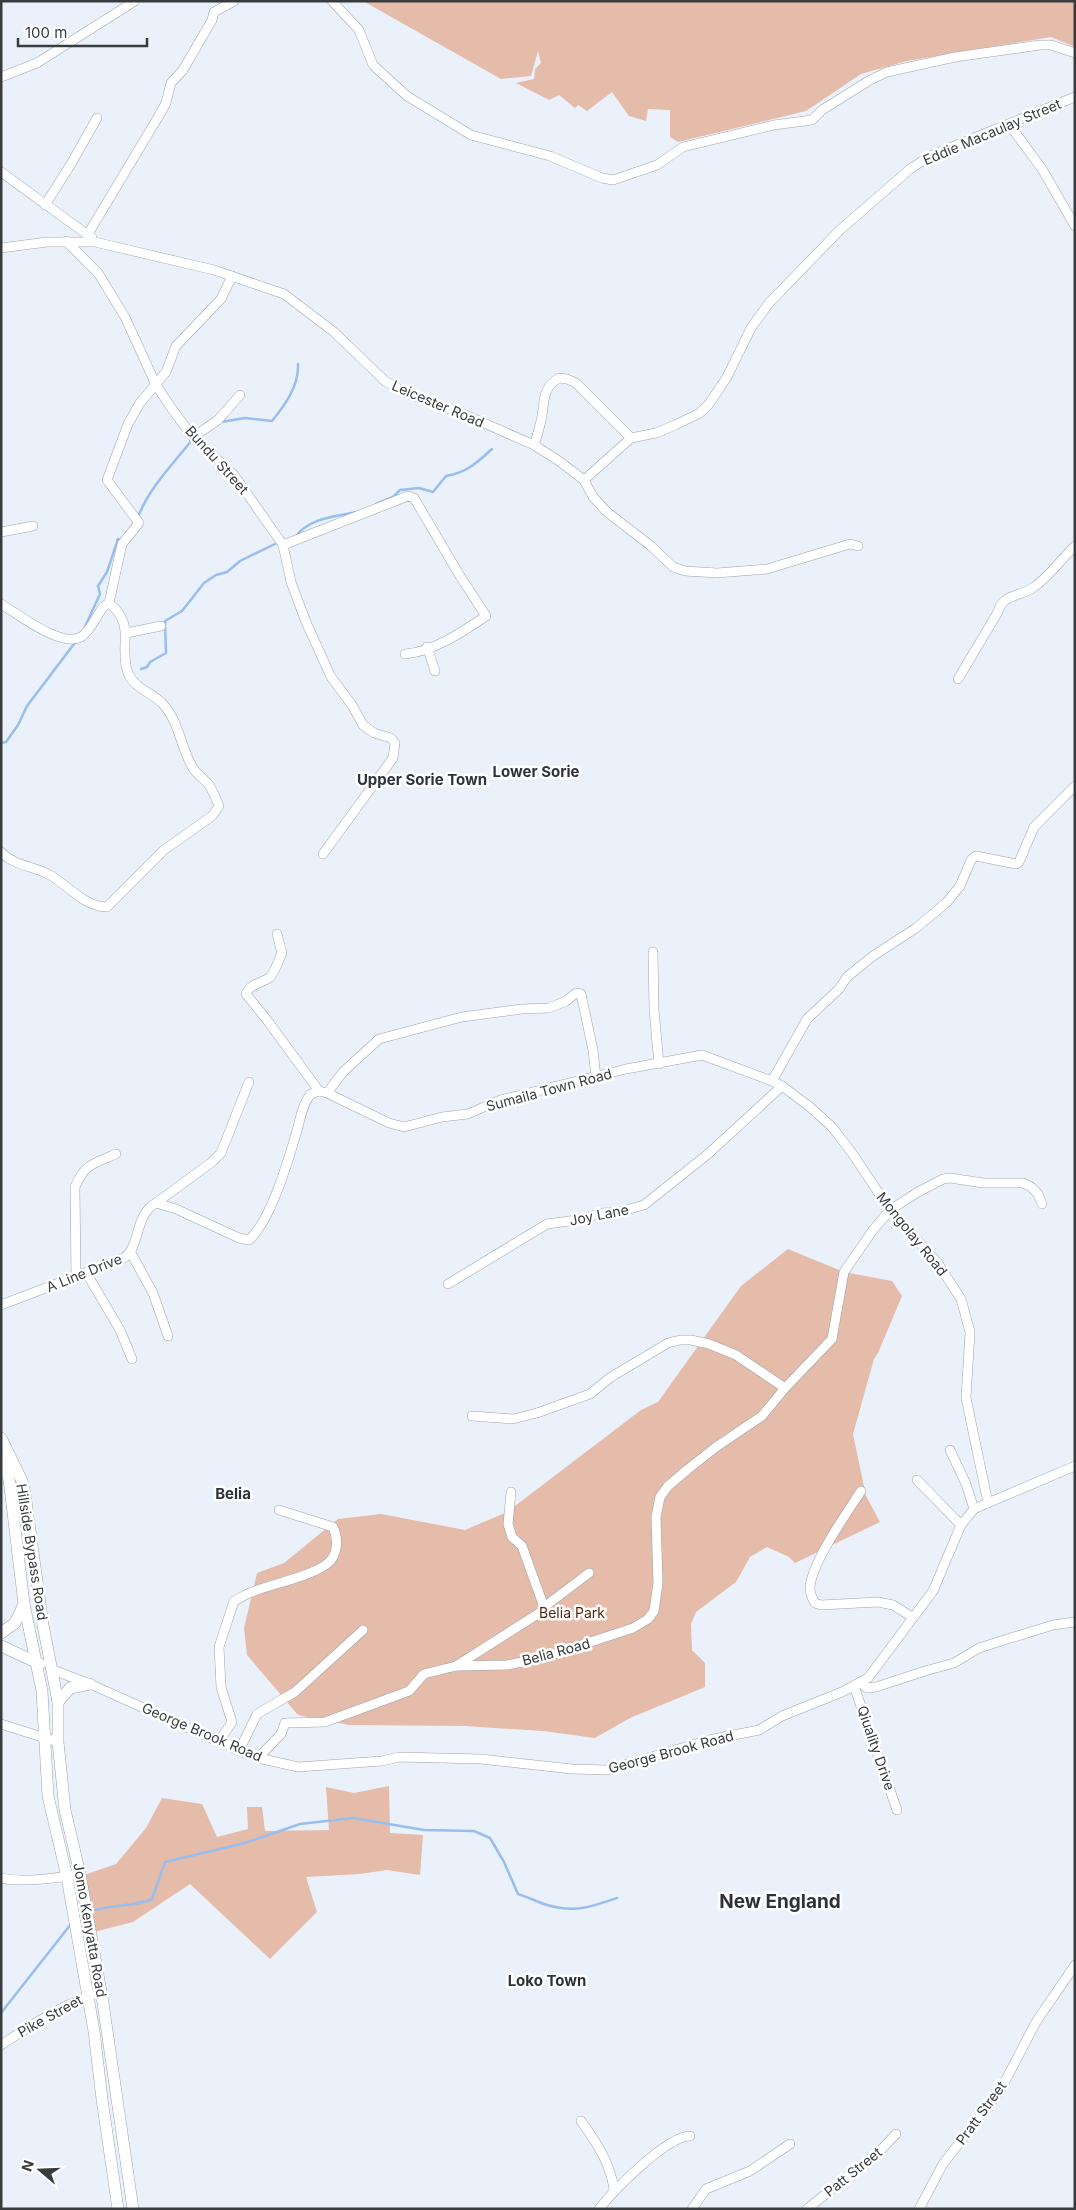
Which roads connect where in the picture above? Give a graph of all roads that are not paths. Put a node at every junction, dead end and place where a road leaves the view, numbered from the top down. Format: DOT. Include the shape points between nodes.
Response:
graph roads {
  1 [pos="135,1"];
  2 [pos="234,1"];
  3 [pos="332,1"];
  4 [pos="1075,53"];
  5 [pos="1,77"];
  6 [pos="1075,97"];
  7 [pos="97,118"];
  8 [pos="1009,124"];
  9 [pos="1,172"];
  10 [pos="45,205"];
  11 [pos="1075,226"];
  12 [pos="88,234"];
  13 [pos="66,240"];
  14 [pos="95,242"];
  15 [pos="1,248"];
  16 [pos="232,276"];
  17 [pos="156,386"];
  18 [pos="240,395"];
  19 [pos="194,436"];
  20 [pos="632,438"];
  21 [pos="534,445"];
  22 [pos="584,480"];
  23 [pos="34,526"];
  24 [pos="1,532"];
  25 [pos="283,545"];
  26 [pos="858,546"];
  27 [pos="1075,546"];
  28 [pos="109,603"];
  29 [pos="1,604"];
  30 [pos="161,626"];
  31 [pos="126,633"];
  32 [pos="428,647"];
  33 [pos="406,654"];
  34 [pos="435,671"];
  35 [pos="958,679"];
  36 [pos="1075,786"];
  37 [pos="1,852"];
  38 [pos="323,854"];
  39 [pos="277,934"];
  40 [pos="653,952"];
  41 [pos="659,1064"];
  42 [pos="596,1077"];
  43 [pos="772,1081"];
  44 [pos="249,1082"];
  45 [pos="782,1086"];
  46 [pos="323,1092"];
  47 [pos="116,1154"];
  48 [pos="156,1203"];
  49 [pos="1042,1204"];
  50 [pos="890,1210"];
  51 [pos="130,1253"];
  52 [pos="88,1274"];
  53 [pos="76,1278"];
  54 [pos="448,1284"];
  55 [pos="1,1305"];
  56 [pos="168,1336"];
  57 [pos="132,1359"];
  58 [pos="785,1388"];
  59 [pos="472,1416"];
  60 [pos="1,1438"];
  61 [pos="950,1450"];
  62 [pos="1,1460"];
  63 [pos="1075,1466"];
  64 [pos="918,1480"];
  65 [pos="861,1491"];
  66 [pos="512,1492"];
  67 [pos="988,1503"];
  68 [pos="974,1509"];
  69 [pos="279,1510"];
  70 [pos="961,1525"];
  71 [pos="589,1574"];
  72 [pos="24,1604"];
  73 [pos="544,1607"];
  74 [pos="912,1617"];
  75 [pos="1075,1622"];
  76 [pos="363,1630"];
  77 [pos="1,1633"];
  78 [pos="1,1646"];
  79 [pos="36,1662"];
  80 [pos="456,1666"];
  81 [pos="53,1670"];
  82 [pos="90,1684"];
  83 [pos="857,1684"];
  84 [pos="58,1702"];
  85 [pos="1,1724"];
  86 [pos="45,1739"];
  87 [pos="220,1740"];
  88 [pos="58,1742"];
  89 [pos="239,1751"];
  90 [pos="258,1758"];
  91 [pos="61,1773"];
  92 [pos="46,1774"];
  93 [pos="896,1810"];
  94 [pos="80,1874"];
  95 [pos="67,1876"];
  96 [pos="1,1878"];
  97 [pos="1075,1965"];
  98 [pos="101,1992"];
  99 [pos="88,1996"];
  100 [pos="1,2045"];
  101 [pos="581,2121"];
  102 [pos="896,2134"];
  103 [pos="690,2136"];
  104 [pos="790,2144"];
  105 [pos="614,2189"];
  106 [pos="118,2209"];
  107 [pos="133,2209"];
  108 [pos="599,2209"];
  109 [pos="692,2209"];
  110 [pos="807,2209"];
  111 [pos="919,2209"];
  1 -- 5 [label="street" via="37,63"];
  2 -- 12 [label="street" via="214,12 183,70 171,83 166,103 157,119"];
  3 -- 4 [label="street" via="359,30 374,65 407,96 471,136 550,156 613,180 657,165 683,147 774,125 812,120 822,110 887,72 955,57 1040,45"];
  6 -- 8 [label="street, Eddie Macaulay Street"];
  7 -- 10 [label="street"];
  8 -- 11 [label="street" via="1042,169"];
  8 -- 20 [label="street, Eddie Macaulay Street" via="930,156 910,169 840,230 769,303 751,328 727,377 700,413 656,433"];
  9 -- 10 [label="street"];
  10 -- 12 [label="street"];
  12 -- 14 [label="street"];
  13 -- 14 [label="street, Leicester Road"];
  13 -- 15 [label="street, Leicester Road"];
  13 -- 17 [label="street, Bundu Street" via="98,273 125,317"];
  14 -- 16 [label="street, Leicester Road"];
  16 -- 17 [label="street" via="221,299 176,346 166,372"];
  16 -- 21 [label="street, Leicester Road" via="284,294 334,332 385,381 404,392"];
  17 -- 19 [label="street, Bundu Street"];
  17 -- 28 [label="street" via="140,403 128,424 107,480 139,524 122,544"];
  18 -- 19 [label="street" via="218,420"];
  19 -- 25 [label="street, Bundu Street" via="234,475"];
  20 -- 21 [label="street" via="576,384 559,378 547,387 544,394 542,420"];
  20 -- 22 [label="street"];
  21 -- 22 [label="street, Leicester Road"];
  22 -- 26 [label="street, Leicester Road" via="593,497 607,512 673,567 685,571 717,573 767,569 850,544"];
  23 -- 24 [label="street"];
  25 -- 32 [label="street" via="366,511 408,496 414,498 486,616 458,636"];
  25 -- 38 [label="street, Bundu Street" via="291,582 331,677 363,725 395,743 393,758"];
  27 -- 35 [label="street" via="1032,588 1005,599"];
  28 -- 29 [label="street" via="82,637 72,640 40,628"];
  28 -- 31 [label="street" via="123,618"];
  30 -- 31 [label="street"];
  31 -- 37 [label="street" via="126,664 132,680 168,710 193,769 209,785 219,806 212,816 164,850 107,907 90,903 48,874 8,860"];
  32 -- 33 [label="street" via="418,653"];
  32 -- 34 [label="street"];
  36 -- 43 [label="street" via="1034,826 1019,862 976,856 971,860 960,886 946,902 916,928 847,976 839,989 807,1018"];
  39 -- 46 [label="street" via="282,954 275,964 274,973 246,994"];
  40 -- 41 [label="street"];
  41 -- 42 [label="street, Sumaila Town Road"];
  41 -- 43 [label="street, Sumaila Town Road" via="702,1055"];
  42 -- 46 [label="street, Sumaila Town Road" via="500,1100 468,1114 404,1127 388,1123"];
  42 -- 46 [label="street" via="581,994 576,993 549,1008 462,1017 379,1038"];
  43 -- 45 [label="street, Sumaila Town Road"];
  44 -- 48 [label="street, A Line Drive" via="221,1153"];
  45 -- 50 [label="street, Mongolay Road" via="832,1127"];
  45 -- 54 [label="street, Joy Lane" via="708,1154 644,1205 547,1224"];
  46 -- 48 [label="street" via="307,1098 275,1196 257,1233 249,1240"];
  47 -- 53 [label="street" via="87,1166 75,1187"];
  48 -- 51 [label="street, A Line Drive" via="145,1213"];
  49 -- 50 [label="street" via="1032,1187 1023,1183 983,1183 950,1178"];
  50 -- 58 [label="street" via="844,1272 832,1339"];
  50 -- 67 [label="street, Mongolay Road" via="937,1262 966,1312 970,1332 966,1398"];
  51 -- 52 [label="street, A Line Drive"];
  51 -- 56 [label="street" via="153,1293"];
  52 -- 53 [label="street, A Line Drive"];
  52 -- 57 [label="street" via="120,1330"];
  53 -- 55 [label="street, A Line Drive"];
  58 -- 59 [label="street" via="736,1355 709,1344 680,1340 668,1343 612,1376 590,1394 513,1419"];
  58 -- 80 [label="street, Belia Road" via="762,1416 716,1447 668,1486 660,1497 656,1517 658,1583 654,1610 648,1619 633,1628 542,1658 507,1665"];
  60 -- 81 [label="main road, Hillside Bypass Road" via="22,1481 43,1626"];
  61 -- 68 [label="street"];
  62 -- 72 [label="main road, Hillside Bypass Road" via="9,1479"];
  63 -- 67 [label="street, George Brook Road"];
  64 -- 70 [label="street"];
  65 -- 74 [label="street" via="820,1559 810,1594 820,1605 878,1602 893,1605"];
  66 -- 73 [label="street" via="508,1524 512,1537 522,1546"];
  67 -- 68 [label="street, George Brook Road"];
  68 -- 70 [label="street, George Brook Road"];
  69 -- 87 [label="street" via="333,1527 337,1542 334,1554 320,1570 250,1592 234,1601 219,1646 221,1687 232,1722"];
  70 -- 74 [label="street, George Brook Road" via="933,1591"];
  71 -- 73 [label="street"];
  72 -- 77 [label="main road" via="15,1623"];
  72 -- 79 [label="main road, Hillside Bypass Road"];
  73 -- 80 [label="street"];
  74 -- 83 [label="street, George Brook Road" via="868,1678"];
  75 -- 83 [label="street" via="1053,1625 979,1648 954,1663 876,1688"];
  76 -- 89 [label="street" via="295,1692 257,1714"];
  78 -- 79 [label="main road"];
  79 -- 81 [label="main road"];
  79 -- 86 [label="main road, Jomo Kenyatta Road" via="42,1691"];
  80 -- 90 [label="street, Belia Road" via="424,1674 409,1691 347,1715 325,1722 285,1723 281,1734"];
  81 -- 82 [label="street, George Brook Road"];
  81 -- 84 [label="main road, Jomo Kenyatta Road"];
  82 -- 84 [label="main road" via="70,1688"];
  82 -- 87 [label="street, George Brook Road"];
  83 -- 90 [label="street, George Brook Road" via="782,1716 759,1730 709,1740 607,1770 572,1770 481,1759 399,1757 298,1767"];
  83 -- 93 [label="street, Qiuality Drive"];
  84 -- 88 [label="main road, Jomo Kenyatta Road"];
  85 -- 86 [label="street"];
  86 -- 88 [label="street"];
  86 -- 92 [label="main road, Jomo Kenyatta Road"];
  87 -- 89 [label="street, George Brook Road"];
  88 -- 91 [label="main road, Jomo Kenyatta Road"];
  89 -- 90 [label="street, George Brook Road"];
  91 -- 92 [label="main road"];
  91 -- 94 [label="main road, Jomo Kenyatta Road" via="65,1810"];
  92 -- 95 [label="main road, Jomo Kenyatta Road"];
  94 -- 95 [label="street"];
  94 -- 98 [label="main road, Jomo Kenyatta Road"];
  95 -- 96 [label="street"];
  95 -- 99 [label="main road, Jomo Kenyatta Road"];
  97 -- 111 [label="street, Pratt Street" via="1036,2022 1001,2088 942,2164"];
  98 -- 99 [label="street, Pike Street"];
  98 -- 107 [label="main road, Jomo Kenyatta Road"];
  99 -- 100 [label="street, Pike Street"];
  99 -- 106 [label="main road, Jomo Kenyatta Road"];
  101 -- 105 [label="street" via="602,2152"];
  102 -- 110 [label="street, Patt Street" via="881,2150"];
  103 -- 105 [label="street" via="679,2138"];
  104 -- 109 [label="street" via="750,2171 706,2189"];
  105 -- 108 [label="street"];
}
